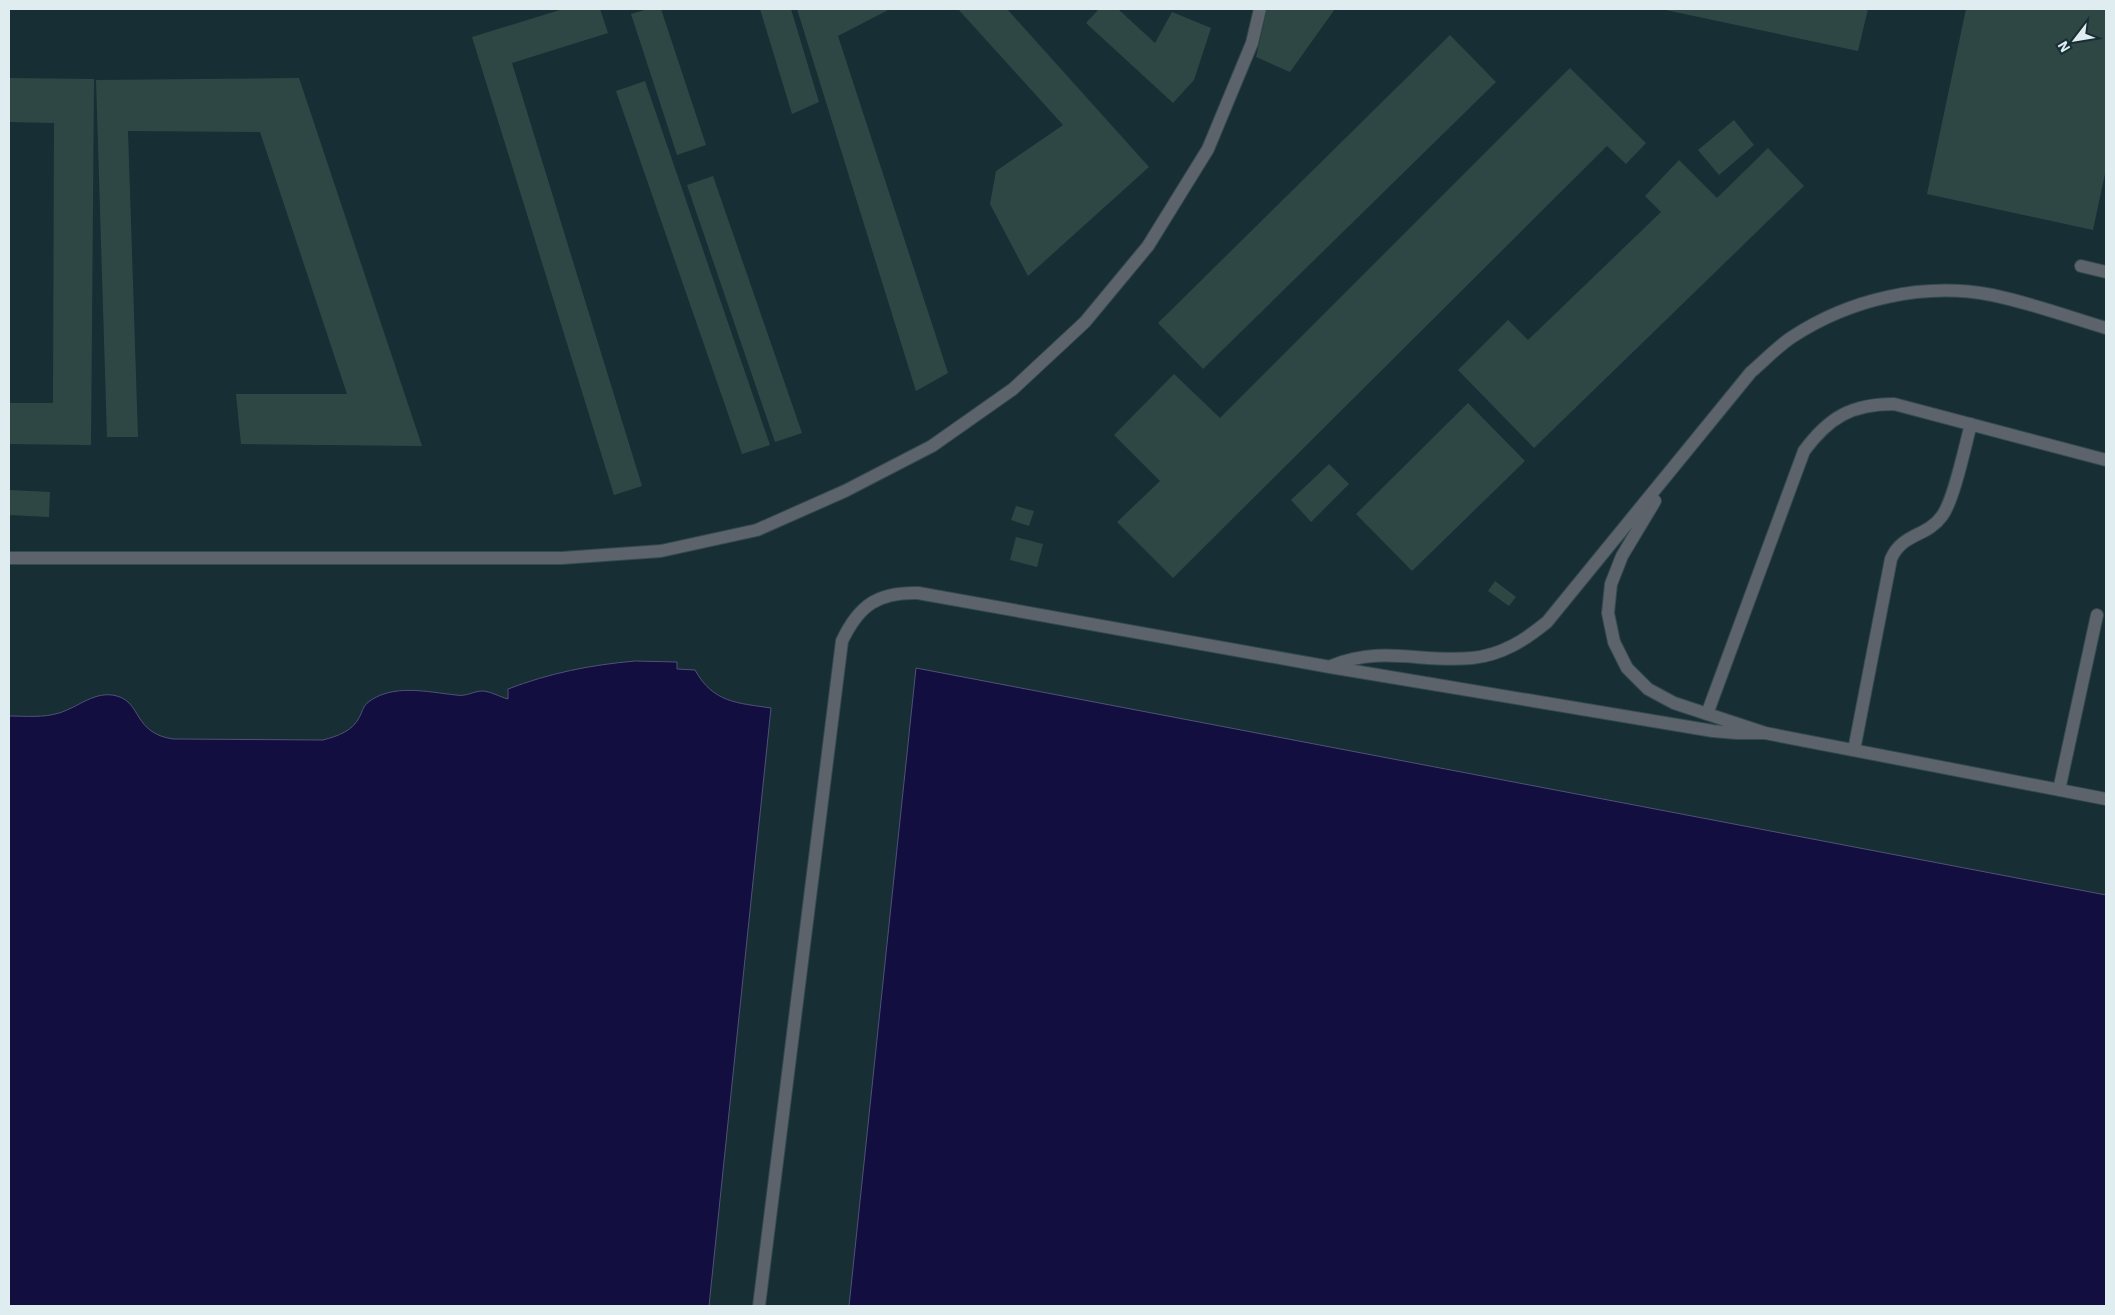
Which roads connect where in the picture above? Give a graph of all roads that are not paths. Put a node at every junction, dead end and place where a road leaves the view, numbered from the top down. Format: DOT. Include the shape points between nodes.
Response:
graph roads {
  1 [pos="1260,9"];
  2 [pos="2081,266"];
  3 [pos="2106,272"];
  4 [pos="2106,328"];
  5 [pos="1971,424"];
  6 [pos="2106,460"];
  7 [pos="1677,465"];
  8 [pos="9,558"];
  9 [pos="2096,615"];
  10 [pos="1330,667"];
  11 [pos="1707,714"];
  12 [pos="1765,733"];
  13 [pos="1854,750"];
  14 [pos="2059,790"];
  15 [pos="2106,799"];
  16 [pos="759,1306"];
  1 -- 8 [label="lane" via="1252,43 1208,149 1148,246 1085,322 1013,389 932,446 845,491 757,530 661,551 562,558"];
  2 -- 3 [label="lane"];
  4 -- 7 [label="lane" via="1992,295 1940,290 1887,296 1837,312 1791,338 1751,372"];
  5 -- 6 [label="lane"];
  5 -- 11 [label="lane" via="1894,404 1873,404 1839,416 1817,434 1798,465"];
  5 -- 13 [label="lane" via="1943,515 1934,526 1903,541 1890,559"];
  7 -- 10 [label="lane" via="1547,622 1525,640 1500,652 1472,658 1369,655"];
  7 -- 11 [label="lane" via="1622,556 1611,584 1608,613 1614,642 1627,668 1648,689 1674,703"];
  9 -- 14 [label="lane"];
  10 -- 12 [label="lane" via="1713,730"];
  10 -- 16 [label="lane" via="918,592 898,592 863,608 850,623 842,641"];
  11 -- 12 [label="lane"];
  12 -- 13 [label="lane"];
  13 -- 14 [label="lane"];
  14 -- 15 [label="lane"];
}
